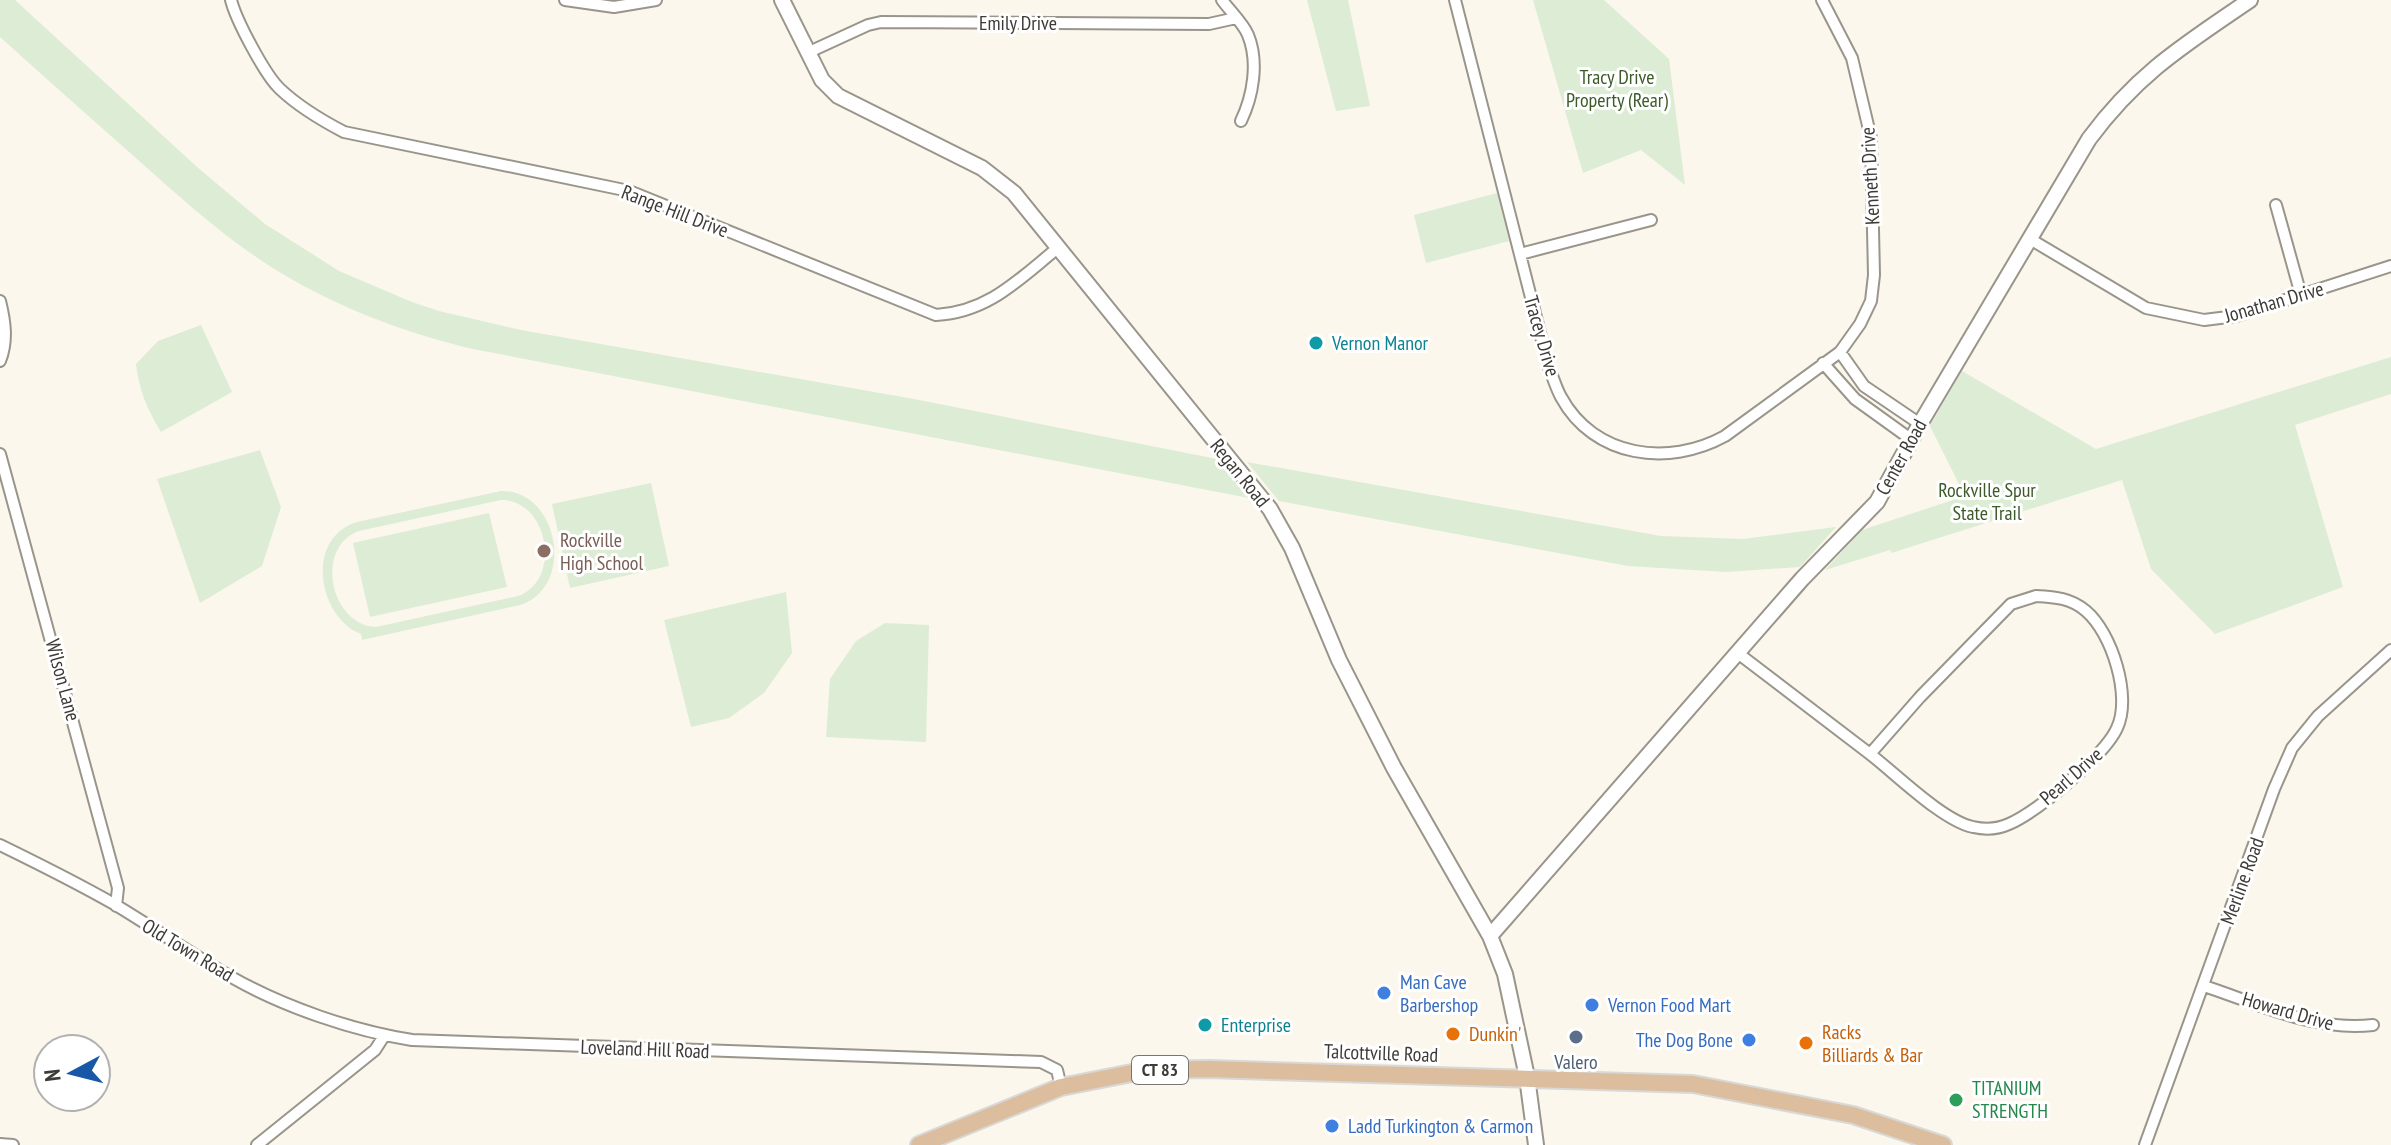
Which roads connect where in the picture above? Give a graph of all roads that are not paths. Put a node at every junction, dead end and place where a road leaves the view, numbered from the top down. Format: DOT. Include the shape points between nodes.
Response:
graph roads {
  1 [pos="231,0"];
  2 [pos="565,0"];
  3 [pos="656,0"];
  4 [pos="782,0"];
  5 [pos="1222,0"];
  6 [pos="1455,0"];
  7 [pos="1822,0"];
  8 [pos="2250,0"];
  9 [pos="1236,18"];
  10 [pos="807,53"];
  11 [pos="1241,121"];
  12 [pos="2276,205"];
  13 [pos="1651,220"];
  14 [pos="2030,239"];
  15 [pos="1059,247"];
  16 [pos="1520,254"];
  17 [pos="2391,266"];
  18 [pos="2301,295"];
  19 [pos="0,301"];
  20 [pos="1840,352"];
  21 [pos="0,361"];
  22 [pos="1823,363"];
  23 [pos="1920,424"];
  24 [pos="1912,440"];
  25 [pos="0,454"];
  26 [pos="2391,650"];
  27 [pos="1739,654"];
  28 [pos="1870,754"];
  29 [pos="0,845"];
  30 [pos="116,906"];
  31 [pos="1490,936"];
  32 [pos="2204,986"];
  33 [pos="2373,1025"];
  34 [pos="384,1036"];
  35 [pos="1527,1077"];
  36 [pos="1061,1087"];
  37 [pos="0,1144"];
  38 [pos="13,1145"];
  39 [pos="257,1145"];
  40 [pos="919,1145"];
  41 [pos="1536,1145"];
  42 [pos="1943,1145"];
  43 [pos="2145,1145"];
  1 -- 15 [label="street, Range Hill Drive" via="278,87 344,132 629,191 936,315 983,305"];
  2 -- 3 [label="street" via="614,7"];
  4 -- 10 [label="street, Regan Road"];
  5 -- 9 [label="street"];
  6 -- 16 [label="street, Tracey Drive"];
  7 -- 20 [label="street, Kenneth Drive" via="1852,58 1871,138 1871,301"];
  8 -- 14 [label="street, Center Road" via="2176,49 2112,107"];
  9 -- 10 [label="street, Emily Drive" via="1209,24 881,22"];
  9 -- 11 [label="street" via="1248,35 1254,63 1250,102"];
  10 -- 15 [label="street, Regan Road" via="838,96 996,177"];
  12 -- 18 [label="street"];
  13 -- 16 [label="street"];
  14 -- 18 [label="street, Jonathan Drive" via="2146,308 2174,315 2204,320 2236,316"];
  14 -- 23 [label="street, Center Road"];
  15 -- 31 [label="street, Regan Road" via="1270,509 1394,768"];
  16 -- 22 [label="street, Tracey Drive" via="1561,398 1590,432 1628,451 1656,456 1706,447"];
  17 -- 18 [label="street, Jonathan Drive"];
  19 -- 21 [label="street" via="5,341"];
  20 -- 22 [label="street, Tracey Drive"];
  20 -- 23 [label="street" via="1864,386"];
  22 -- 24 [label="street" via="1855,399"];
  23 -- 24 [label="street, Center Road"];
  24 -- 27 [label="street, Center Road" via="1877,502"];
  25 -- 30 [label="street, Wilson Lane" via="118,888"];
  26 -- 32 [label="street, Merline Road" via="2318,716 2292,748"];
  27 -- 28 [label="street, Pearl Drive"];
  27 -- 31 [label="street, Center Road"];
  28 -- 28 [label="street, Pearl Drive" via="1952,820 1991,829 2009,824 2093,760 2119,726 2122,686 2101,626 2085,609 2062,597 2036,596 2011,604"];
  29 -- 30 [label="street, Old Town Road"];
  30 -- 34 [label="street, Old Town Road" via="235,979 307,1011"];
  31 -- 35 [label="street, Regan Road" via="1505,974"];
  32 -- 33 [label="street, Howard Drive" via="2317,1024"];
  32 -- 43 [label="street, Merline Road"];
  34 -- 36 [label="street, Loveland Hill Road" via="585,1048 1041,1062 1057,1070"];
  34 -- 39 [label="street" via="375,1050"];
  35 -- 36 [label="main road, Talcottville Road / CT 83" via="1177,1069"];
  35 -- 41 [label="street, Regan Road"];
  35 -- 42 [label="main road, Talcottville Road / CT 83" via="1693,1084 1853,1115"];
  36 -- 40 [label="main road, Talcottville Road / CT 83"];
  37 -- 38 [label="street"];
}
